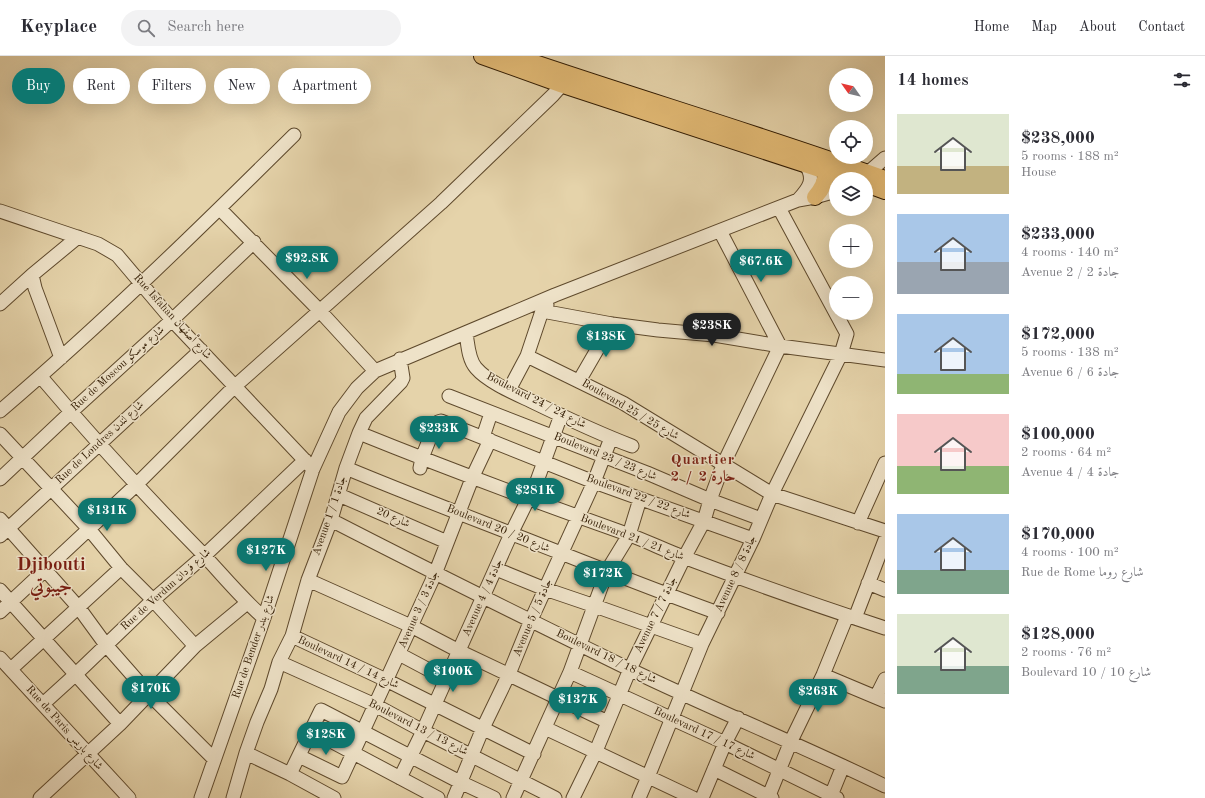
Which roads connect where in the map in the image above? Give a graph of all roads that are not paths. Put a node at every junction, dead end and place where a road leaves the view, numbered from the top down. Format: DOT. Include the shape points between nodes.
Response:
graph roads {
  1 [pos="482,56"];
  2 [pos="514,56"];
  3 [pos="567,80"];
  4 [pos="294,135"];
  5 [pos="885,158"];
  6 [pos="804,164"];
  7 [pos="823,164"];
  8 [pos="837,172"];
  9 [pos="845,172"];
  10 [pos="872,172"];
  11 [pos="873,179"];
  12 [pos="885,179"];
  13 [pos="873,184"];
  14 [pos="885,191"];
  15 [pos="829,193"];
  16 [pos="815,197"];
  17 [pos="798,200"];
  18 [pos="779,208"];
  19 [pos="220,209"];
  20 [pos="0,211"];
  21 [pos="720,231"];
  22 [pos="78,237"];
  23 [pos="254,242"];
  24 [pos="32,275"];
  25 [pos="142,284"];
  26 [pos="555,294"];
  27 [pos="0,304"];
  28 [pos="319,310"];
  29 [pos="542,311"];
  30 [pos="172,320"];
  31 [pos="612,324"];
  32 [pos="466,333"];
  33 [pos="780,346"];
  34 [pos="201,350"];
  35 [pos="841,354"];
  36 [pos="527,356"];
  37 [pos="61,358"];
  38 [pos="400,359"];
  39 [pos="885,360"];
  40 [pos="375,371"];
  41 [pos="41,377"];
  42 [pos="579,381"];
  43 [pos="234,386"];
  44 [pos="509,390"];
  45 [pos="449,396"];
  46 [pos="0,412"];
  47 [pos="71,412"];
  48 [pos="492,413"];
  49 [pos="561,416"];
  50 [pos="359,433"];
  51 [pos="0,434"];
  52 [pos="554,436"];
  53 [pos="487,438"];
  54 [pos="611,438"];
  55 [pos="99,444"];
  56 [pos="632,446"];
  57 [pos="604,456"];
  58 [pos="22,458"];
  59 [pos="421,463"];
  60 [pos="544,463"];
  61 [pos="885,463"];
  62 [pos="309,464"];
  63 [pos="723,465"];
  64 [pos="346,468"];
  65 [pos="473,476"];
  66 [pos="0,479"];
  67 [pos="594,482"];
  68 [pos="136,485"];
  69 [pos="51,489"];
  70 [pos="772,494"];
  71 [pos="339,495"];
  72 [pos="528,498"];
  73 [pos="640,499"];
  74 [pos="710,500"];
  75 [pos="460,514"];
  76 [pos="578,517"];
  77 [pos="761,519"];
  78 [pos="331,520"];
  79 [pos="704,521"];
  80 [pos="858,523"];
  81 [pos="3,528"];
  82 [pos="89,529"];
  83 [pos="885,531"];
  84 [pos="511,534"];
  85 [pos="629,535"];
  86 [pos="753,539"];
  87 [pos="885,540"];
  88 [pos="447,542"];
  89 [pos="560,554"];
  90 [pos="204,556"];
  91 [pos="684,558"];
  92 [pos="121,568"];
  93 [pos="496,569"];
  94 [pos="46,571"];
  95 [pos="607,571"];
  96 [pos="435,574"];
  97 [pos="735,577"];
  98 [pos="308,580"];
  99 [pos="868,583"];
  100 [pos="546,589"];
  101 [pos="0,590"];
  102 [pos="885,590"];
  103 [pos="667,595"];
  104 [pos="483,598"];
  105 [pos="153,600"];
  106 [pos="10,602"];
  107 [pos="247,603"];
  108 [pos="595,606"];
  109 [pos="79,608"];
  110 [pos="0,612"];
  111 [pos="718,613"];
  112 [pos="851,617"];
  113 [pos="264,618"];
  114 [pos="531,620"];
  115 [pos="411,626"];
  116 [pos="650,626"];
  117 [pos="885,628"];
  118 [pos="292,636"];
  119 [pos="45,639"];
  120 [pos="581,644"];
  121 [pos="702,644"];
  122 [pos="106,645"];
  123 [pos="195,646"];
  124 [pos="459,651"];
  125 [pos="399,654"];
  126 [pos="0,658"];
  127 [pos="279,662"];
  128 [pos="11,669"];
  129 [pos="630,669"];
  130 [pos="570,672"];
  131 [pos="76,674"];
  132 [pos="509,674"];
  133 [pos="823,674"];
  134 [pos="446,679"];
  135 [pos="885,679"];
  136 [pos="386,680"];
  137 [pos="682,692"];
  138 [pos="149,694"];
  139 [pos="620,694"];
  140 [pos="558,698"];
  141 [pos="881,699"];
  142 [pos="43,704"];
  143 [pos="375,705"];
  144 [pos="435,705"];
  145 [pos="738,718"];
  146 [pos="671,719"];
  147 [pos="608,722"];
  148 [pos="120,724"];
  149 [pos="483,728"];
  150 [pos="545,728"];
  151 [pos="312,731"];
  152 [pos="423,731"];
  153 [pos="363,732"];
  154 [pos="791,741"];
  155 [pos="725,743"];
  156 [pos="596,751"];
  157 [pos="246,753"];
  158 [pos="88,754"];
  159 [pos="354,754"];
  160 [pos="534,754"];
  161 [pos="300,756"];
  162 [pos="472,756"];
  163 [pos="410,757"];
  164 [pos="214,759"];
  165 [pos="844,766"];
  166 [pos="714,769"];
  167 [pos="779,770"];
  168 [pos="290,774"];
  169 [pos="648,777"];
  170 [pos="400,778"];
  171 [pos="520,780"];
  172 [pos="460,782"];
  173 [pos="885,786"];
  174 [pos="769,797"];
  175 [pos="833,797"];
  176 [pos="40,798"];
  177 [pos="129,798"];
  178 [pos="201,798"];
  179 [pos="233,798"];
  180 [pos="334,798"];
  181 [pos="438,798"];
  182 [pos="454,798"];
  183 [pos="494,798"];
  184 [pos="513,798"];
  185 [pos="555,798"];
  186 [pos="573,798"];
  187 [pos="638,798"];
  188 [pos="693,798"];
  189 [pos="702,798"];
  1 -- 3 [label="main road"];
  2 -- 3 [label="main road"];
  3 -- 6 [label="main road"];
  3 -- 7 [label="main road"];
  3 -- 28 [label="street" via="441,203"];
  4 -- 19 [label="street"];
  5 -- 10 [label="street"];
  6 -- 7 [label="main road"];
  6 -- 17 [label="street" via="808,168 811,180"];
  7 -- 8 [label="main road"];
  7 -- 9 [label="main road"];
  7 -- 16 [label="main road" via="825,181 822,190"];
  11 -- 12 [label="main road"];
  13 -- 14 [label="main road"];
  15 -- 16 [label="street, Rue de Bender شارع بندر"];
  16 -- 17 [label="street, Rue de Bender شارع بندر"];
  17 -- 18 [label="street, Rue de Bender شارع بندر"];
  18 -- 21 [label="street, Rue de Bender شارع بندر"];
  18 -- 35 [label="street, Avenue 8 / جادة 8" via="847,334"];
  19 -- 23 [label="street"];
  19 -- 25 [label="street"];
  20 -- 22 [label="street, Rue Isfahan شارع أصفهان"];
  21 -- 26 [label="street, Rue de Bender شارع بندر"];
  21 -- 33 [label="street"];
  22 -- 24 [label="street"];
  22 -- 25 [label="street, Rue Isfahan شارع أصفهان" via="98,244 117,255"];
  23 -- 28 [label="street"];
  23 -- 30 [label="street, Rue de Moscou شارع موسكو"];
  24 -- 27 [label="street"];
  24 -- 37 [label="street"];
  25 -- 30 [label="street, Rue Isfahan شارع أصفهان"];
  25 -- 37 [label="street"];
  26 -- 29 [label="street"];
  26 -- 32 [label="street, Rue de Bender شارع بندر"];
  28 -- 40 [label="street"];
  28 -- 43 [label="street"];
  29 -- 31 [label="street"];
  29 -- 36 [label="street"];
  30 -- 34 [label="street, Rue Isfahan شارع أصفهان"];
  30 -- 47 [label="street, Rue de Moscou شارع موسكو"];
  31 -- 33 [label="street" via="714,335"];
  31 -- 42 [label="street"];
  32 -- 38 [label="street, Rue de Bender شارع بندر"];
  32 -- 44 [label="street, Boulevard 24 / شارع 24" via="471,360 476,368"];
  33 -- 35 [label="street"];
  33 -- 63 [label="street, Avenue 7 / جادة 7"];
  34 -- 43 [label="street, Rue Isfahan شارع أصفهان"];
  34 -- 55 [label="street, Rue de Londres شارع لندن"];
  35 -- 39 [label="street"];
  35 -- 70 [label="street, Avenue 8 / جادة 8"];
  36 -- 42 [label="street, Boulevard 25 / شارع 25"];
  36 -- 44 [label="street"];
  37 -- 41 [label="street"];
  38 -- 40 [label="street, Rue de Bender شارع بندر"];
  38 -- 50 [label="street, Avenue 1 / جادة 1" via="403,378 401,382 366,418"];
  40 -- 62 [label="street, Rue de Bender شارع بندر" via="357,388 339,412"];
  41 -- 46 [label="street"];
  41 -- 47 [label="street"];
  42 -- 63 [label="street, Boulevard 25 / شارع 25" via="623,403"];
  43 -- 62 [label="street, Rue Isfahan شارع أصفهان"];
  43 -- 68 [label="street"];
  44 -- 49 [label="street, Boulevard 24 / شارع 24"];
  45 -- 48 [label="street, Boulevard 23 / شارع 23"];
  47 -- 55 [label="street"];
  47 -- 58 [label="street, Rue de Moscou شارع موسكو"];
  48 -- 52 [label="street, Boulevard 23 / شارع 23"];
  48 -- 53 [label="street, Avenue 3 / جادة 3"];
  49 -- 52 [label="street, Avenue 4 / جادة 4"];
  49 -- 54 [label="street, Boulevard 24 / شارع 24"];
  50 -- 59 [label="street, Boulevard 21 / شارع 21"];
  50 -- 64 [label="street, Avenue 1 / جادة 1"];
  51 -- 58 [label="street"];
  52 -- 57 [label="street, Boulevard 23 / شارع 23"];
  52 -- 60 [label="street, Avenue 4 / جادة 4"];
  53 -- 59 [label="street, Boulevard 22 / شارع 22" via="438,422"];
  53 -- 60 [label="street, Boulevard 22 / شارع 22"];
  53 -- 65 [label="street, Avenue 3 / جادة 3"];
  54 -- 56 [label="street, Boulevard 24 / شارع 24"];
  54 -- 57 [label="street, Avenue 5 / جادة 5"];
  55 -- 68 [label="street"];
  55 -- 69 [label="street, Rue de Londres شارع لندن"];
  57 -- 67 [label="street, Avenue 5 / جادة 5"];
  57 -- 74 [label="street, Boulevard 23 / شارع 23"];
  58 -- 66 [label="street, Rue de Moscou شارع موسكو"];
  58 -- 69 [label="street"];
  59 -- 65 [label="street, Boulevard 21 / شارع 21"];
  60 -- 67 [label="street, Boulevard 22 / شارع 22"];
  60 -- 72 [label="street, Avenue 4 / جادة 4"];
  61 -- 80 [label="street"];
  62 -- 90 [label="street, Rue de Verdun شارع فردان"];
  62 -- 113 [label="street, Rue de Bender شارع بندر"];
  63 -- 70 [label="street, Boulevard 25 / شارع 25"];
  63 -- 74 [label="street, Avenue 7 / جادة 7"];
  64 -- 71 [label="street, Avenue 1 / جادة 1"];
  64 -- 75 [label="street, Boulevard 20 / شارع 20"];
  65 -- 72 [label="street, Boulevard 21 / شارع 21"];
  65 -- 75 [label="street, Avenue 3 / جادة 3"];
  67 -- 73 [label="street, Boulevard 22 / شارع 22"];
  67 -- 76 [label="street, Avenue 5 / جادة 5"];
  68 -- 82 [label="street"];
  68 -- 90 [label="street"];
  69 -- 81 [label="street, Rue de Londres شارع لندن"];
  69 -- 82 [label="street"];
  70 -- 77 [label="street, Avenue 8 / جادة 8"];
  70 -- 80 [label="street, Boulevard 25 / شارع 25"];
  71 -- 78 [label="street, Avenue 1 / جادة 1"];
  71 -- 88 [label="street, شارع 20"];
  72 -- 76 [label="street, Boulevard 21 / شارع 21"];
  72 -- 84 [label="street, Avenue 4 / جادة 4"];
  73 -- 79 [label="street, Boulevard 22 / شارع 22"];
  73 -- 85 [label="street"];
  74 -- 77 [label="street, Boulevard 23 / شارع 23"];
  74 -- 79 [label="street, Avenue 7 / جادة 7"];
  75 -- 84 [label="street, Boulevard 20 / شارع 20"];
  75 -- 88 [label="street, Avenue 3 / جادة 3"];
  76 -- 85 [label="street, Boulevard 21 / شارع 21"];
  76 -- 89 [label="street, Avenue 5 / جادة 5"];
  77 -- 86 [label="street, Avenue 8 / جادة 8"];
  78 -- 96 [label="street, Boulevard 18 / شارع 18"];
  78 -- 98 [label="street, Avenue 1 / جادة 1"];
  79 -- 86 [label="street, Boulevard 22 / شارع 22"];
  79 -- 91 [label="street, Avenue 7 / جادة 7"];
  80 -- 83 [label="street, Boulevard 25 / شارع 25"];
  81 -- 94 [label="street"];
  82 -- 92 [label="street"];
  82 -- 94 [label="street"];
  84 -- 89 [label="street, Boulevard 20 / شارع 20"];
  84 -- 93 [label="street, Avenue 4 / جادة 4"];
  85 -- 91 [label="street, Boulevard 21 / شارع 21"];
  85 -- 95 [label="street"];
  86 -- 97 [label="street, Avenue 8 / جادة 8"];
  87 -- 99 [label="street"];
  88 -- 96 [label="street, Avenue 3 / جادة 3"];
  89 -- 95 [label="street, Boulevard 20 / شارع 20"];
  89 -- 100 [label="street, Avenue 5 / جادة 5"];
  90 -- 105 [label="street, Rue de Verdun شارع فردان"];
  90 -- 107 [label="street"];
  91 -- 97 [label="street, Boulevard 21 / شارع 21"];
  91 -- 103 [label="street, Avenue 7 / جادة 7"];
  92 -- 105 [label="street"];
  92 -- 109 [label="street"];
  93 -- 100 [label="street"];
  93 -- 104 [label="street, Avenue 4 / جادة 4"];
  94 -- 106 [label="street"];
  94 -- 109 [label="street"];
  95 -- 103 [label="street, Boulevard 20 / شارع 20"];
  95 -- 108 [label="street"];
  96 -- 104 [label="street, Boulevard 18 / شارع 18"];
  96 -- 115 [label="street, Avenue 3 / جادة 3"];
  97 -- 111 [label="street, Avenue 8 / جادة 8"];
  97 -- 112 [label="street, Boulevard 21 / شارع 21"];
  98 -- 115 [label="street"];
  98 -- 118 [label="street, Avenue 1 / جادة 1"];
  99 -- 102 [label="street"];
  99 -- 112 [label="street"];
  100 -- 108 [label="street"];
  100 -- 114 [label="street, Avenue 5 / جادة 5"];
  101 -- 106 [label="street"];
  103 -- 111 [label="street, Boulevard 20 / شارع 20"];
  103 -- 116 [label="street, Avenue 7 / جادة 7"];
  104 -- 114 [label="street, Boulevard 18 / شارع 18"];
  104 -- 124 [label="street, Avenue 4 / جادة 4"];
  105 -- 122 [label="street, Rue de Verdun شارع فردان"];
  105 -- 123 [label="street"];
  106 -- 110 [label="street"];
  106 -- 119 [label="street"];
  107 -- 113 [label="street"];
  107 -- 123 [label="street"];
  108 -- 116 [label="street"];
  108 -- 120 [label="street"];
  109 -- 119 [label="street"];
  109 -- 122 [label="street"];
  111 -- 121 [label="street, Avenue 8 / جادة 8"];
  112 -- 117 [label="street, Boulevard 21 / شارع 21"];
  112 -- 133 [label="street"];
  113 -- 164 [label="street, Rue de Bender شارع بندر"];
  114 -- 120 [label="street, Boulevard 18 / شارع 18"];
  114 -- 132 [label="street, Avenue 5 / جادة 5"];
  115 -- 124 [label="street"];
  115 -- 125 [label="street, Avenue 3 / جادة 3"];
  116 -- 121 [label="street"];
  116 -- 129 [label="street, Avenue 7 / جادة 7"];
  118 -- 127 [label="street, Avenue 1 / جادة 1"];
  118 -- 136 [label="street, Boulevard 14 / شارع 14"];
  119 -- 128 [label="street"];
  119 -- 131 [label="street"];
  120 -- 129 [label="street, Boulevard 18 / شارع 18"];
  120 -- 130 [label="street"];
  121 -- 137 [label="street, Avenue 8 / جادة 8"];
  122 -- 131 [label="street, Rue de Verdun شارع فردان"];
  122 -- 138 [label="street"];
  123 -- 138 [label="street"];
  124 -- 132 [label="street"];
  124 -- 134 [label="street, Avenue 4 / جادة 4"];
  125 -- 134 [label="street"];
  125 -- 136 [label="street, Avenue 3 / جادة 3"];
  126 -- 128 [label="street, Rue de Paris شارع باريس"];
  127 -- 143 [label="street, Boulevard 13 / شارع 13"];
  127 -- 157 [label="street, Avenue 1 / جادة 1"];
  128 -- 142 [label="street, Rue de Paris شارع باريس"];
  129 -- 137 [label="street, Boulevard 18 / شارع 18"];
  129 -- 139 [label="street, Avenue 7 / جادة 7"];
  130 -- 139 [label="street, Boulevard 17 / شارع 17"];
  130 -- 140 [label="street"];
  131 -- 142 [label="street, Rue de Verdun شارع فردان"];
  131 -- 148 [label="street"];
  132 -- 140 [label="street"];
  132 -- 149 [label="street, Avenue 5 / جادة 5"];
  133 -- 141 [label="street"];
  133 -- 154 [label="street"];
  134 -- 144 [label="street, Avenue 4 / جادة 4"];
  135 -- 141 [label="street"];
  136 -- 143 [label="street, Avenue 3 / جادة 3"];
  136 -- 144 [label="street, Boulevard 14 / شارع 14"];
  137 -- 145 [label="street, Boulevard 18 / شارع 18"];
  137 -- 146 [label="street, Avenue 8 / جادة 8"];
  138 -- 148 [label="street"];
  138 -- 164 [label="street"];
  139 -- 146 [label="street, Boulevard 17 / شارع 17"];
  139 -- 147 [label="street, Avenue 7 / جادة 7"];
  140 -- 147 [label="street"];
  140 -- 150 [label="street"];
  142 -- 158 [label="street, Rue de Paris شارع باريس"];
  143 -- 152 [label="street, Boulevard 13 / شارع 13"];
  143 -- 153 [label="street, Avenue 3 / جادة 3"];
  144 -- 149 [label="street, Boulevard 14 / شارع 14"];
  144 -- 152 [label="street, Avenue 4 / جادة 4"];
  145 -- 154 [label="street, Boulevard 18 / شارع 18"];
  145 -- 155 [label="street"];
  146 -- 155 [label="street, Boulevard 17 / شارع 17"];
  146 -- 169 [label="street, Avenue 8 / جادة 8"];
  147 -- 156 [label="street, Avenue 7 / جادة 7"];
  148 -- 158 [label="street"];
  149 -- 160 [label="street, Boulevard 14 / شارع 14"];
  149 -- 162 [label="street, Avenue 5 / جادة 5"];
  150 -- 156 [label="street"];
  150 -- 160 [label="street"];
  151 -- 153 [label="street" via="321,710"];
  151 -- 159 [label="street"];
  151 -- 161 [label="street"];
  152 -- 162 [label="street, Boulevard 13 / شارع 13"];
  152 -- 163 [label="street, Avenue 4 / جادة 4"];
  153 -- 159 [label="street, Avenue 3 / جادة 3"];
  153 -- 163 [label="street"];
  154 -- 165 [label="street, Boulevard 18 / شارع 18"];
  154 -- 167 [label="street"];
  155 -- 166 [label="street"];
  155 -- 167 [label="street, Boulevard 17 / شارع 17"];
  156 -- 169 [label="street"];
  156 -- 186 [label="street, Avenue 7 / جادة 7"];
  157 -- 168 [label="street"];
  157 -- 179 [label="street, Avenue 1 / جادة 1"];
  158 -- 176 [label="street"];
  158 -- 177 [label="street, Rue de Paris شارع باريس"];
  159 -- 161 [label="street, Avenue 3 / جادة 3" via="342,778"];
  159 -- 170 [label="street"];
  160 -- 171 [label="street"];
  161 -- 168 [label="street"];
  162 -- 171 [label="street, Boulevard 13 / شارع 13"];
  162 -- 172 [label="street, Avenue 5 / جادة 5"];
  163 -- 170 [label="street, Avenue 4 / جادة 4"];
  163 -- 172 [label="street"];
  164 -- 178 [label="street, Rue de Bender شارع بندر"];
  165 -- 173 [label="street, Boulevard 18 / شارع 18"];
  165 -- 175 [label="street"];
  166 -- 174 [label="street"];
  166 -- 189 [label="street"];
  167 -- 174 [label="street"];
  167 -- 175 [label="street, Boulevard 17 / شارع 17"];
  168 -- 180 [label="street"];
  169 -- 187 [label="street, Avenue 8 / جادة 8"];
  169 -- 188 [label="street"];
  170 -- 181 [label="street"];
  171 -- 184 [label="street"];
  171 -- 185 [label="street, Boulevard 13 / شارع 13"];
  172 -- 182 [label="street, Avenue 5 / جادة 5"];
  172 -- 183 [label="street"];
}
